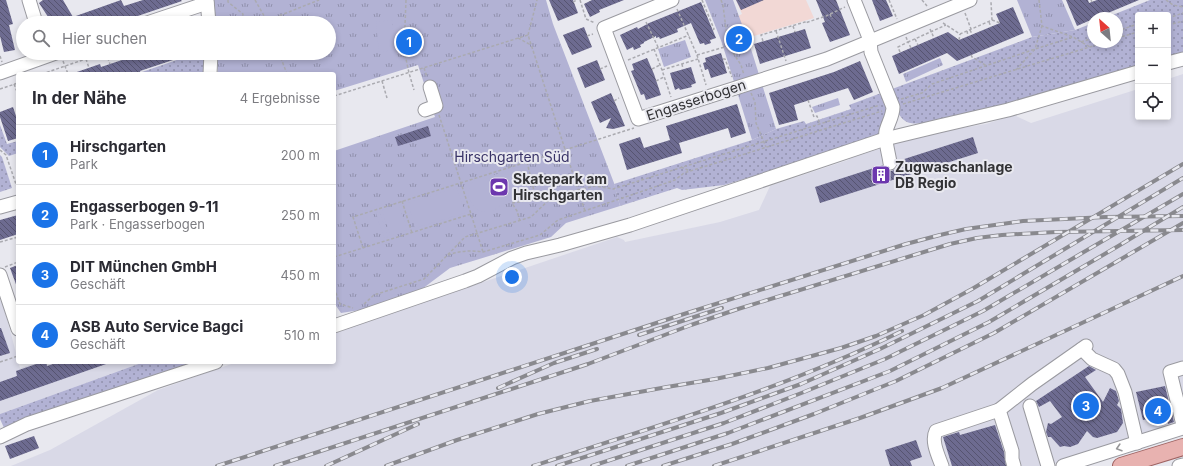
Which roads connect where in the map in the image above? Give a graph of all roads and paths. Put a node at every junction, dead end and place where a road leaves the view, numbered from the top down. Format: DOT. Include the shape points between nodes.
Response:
graph roads {
  1 [pos="29,0"];
  2 [pos="228,0"];
  3 [pos="255,0"];
  4 [pos="319,0"];
  5 [pos="406,0"];
  6 [pos="537,0"];
  7 [pos="578,0"];
  8 [pos="702,0"];
  9 [pos="722,0"];
  10 [pos="922,0"];
  11 [pos="1039,0"];
  12 [pos="1166,0"];
  13 [pos="207,1"];
  14 [pos="889,1"];
  15 [pos="573,2"];
  16 [pos="965,2"];
  17 [pos="991,2"];
  18 [pos="674,3"];
  19 [pos="850,4"];
  20 [pos="927,6"];
  21 [pos="1183,7"];
  22 [pos="1183,12"];
  23 [pos="830,14"];
  24 [pos="280,15"];
  25 [pos="34,16"];
  26 [pos="166,16"];
  27 [pos="208,16"];
  28 [pos="242,16"];
  29 [pos="265,16"];
  30 [pos="1171,17"];
  31 [pos="644,18"];
  32 [pos="897,19"];
  33 [pos="832,20"];
  34 [pos="992,20"];
  35 [pos="1183,20"];
  36 [pos="942,22"];
  37 [pos="988,22"];
  38 [pos="594,23"];
  39 [pos="1000,23"];
  40 [pos="793,25"];
  41 [pos="946,25"];
  42 [pos="1135,25"];
  43 [pos="1171,25"];
  44 [pos="1042,26"];
  45 [pos="929,27"];
  46 [pos="991,27"];
  47 [pos="971,29"];
  48 [pos="1123,29"];
  49 [pos="713,30"];
  50 [pos="776,31"];
  51 [pos="967,31"];
  52 [pos="795,32"];
  53 [pos="931,32"];
  54 [pos="1135,33"];
  55 [pos="593,34"];
  56 [pos="960,34"];
  57 [pos="972,34"];
  58 [pos="528,35"];
  59 [pos="689,35"];
  60 [pos="587,36"];
  61 [pos="968,36"];
  62 [pos="1123,36"];
  63 [pos="906,37"];
  64 [pos="1073,37"];
  65 [pos="518,38"];
  66 [pos="934,38"];
  67 [pos="915,39"];
  68 [pos="870,40"];
  69 [pos="959,40"];
  70 [pos="1087,40"];
  71 [pos="764,41"];
  72 [pos="908,42"];
  73 [pos="1081,42"];
  74 [pos="668,43"];
  75 [pos="531,45"];
  76 [pos="918,45"];
  77 [pos="1087,45"];
  78 [pos="670,46"];
  79 [pos="728,46"];
  80 [pos="658,47"];
  81 [pos="911,48"];
  82 [pos="1087,48"];
  83 [pos="654,49"];
  84 [pos="1035,49"];
  85 [pos="900,52"];
  86 [pos="697,55"];
  87 [pos="971,55"];
  88 [pos="698,59"];
  89 [pos="723,59"];
  90 [pos="1183,59"];
  91 [pos="35,60"];
  92 [pos="83,60"];
  93 [pos="86,60"];
  94 [pos="108,60"];
  95 [pos="211,60"];
  96 [pos="282,60"];
  97 [pos="623,62"];
  98 [pos="1171,62"];
  99 [pos="110,64"];
  100 [pos="682,64"];
  101 [pos="786,64"];
  102 [pos="660,65"];
  103 [pos="65,66"];
  104 [pos="607,66"];
  105 [pos="987,66"];
  106 [pos="89,68"];
  107 [pos="600,69"];
  108 [pos="652,69"];
  109 [pos="683,69"];
  110 [pos="662,70"];
  111 [pos="1015,71"];
  112 [pos="48,72"];
  113 [pos="67,72"];
  114 [pos="210,72"];
  115 [pos="286,72"];
  116 [pos="0,73"];
  117 [pos="409,73"];
  118 [pos="1135,73"];
  119 [pos="664,77"];
  120 [pos="745,77"];
  121 [pos="382,81"];
  122 [pos="656,81"];
  123 [pos="733,81"];
  124 [pos="14,84"];
  125 [pos="430,87"];
  126 [pos="0,89"];
  127 [pos="16,89"];
  128 [pos="707,89"];
  129 [pos="414,90"];
  130 [pos="752,94"];
  131 [pos="336,95"];
  132 [pos="388,98"];
  133 [pos="620,98"];
  134 [pos="614,100"];
  135 [pos="672,100"];
  136 [pos="808,100"];
  137 [pos="893,104"];
  138 [pos="430,108"];
  139 [pos="820,124"];
  140 [pos="633,129"];
  141 [pos="885,139"];
  142 [pos="763,141"];
  143 [pos="766,147"];
  144 [pos="0,150"];
  145 [pos="565,150"];
  146 [pos="527,162"];
  147 [pos="890,163"];
  148 [pos="681,167"];
  149 [pos="690,171"];
  150 [pos="460,182"];
  151 [pos="16,184"];
  152 [pos="578,190"];
  153 [pos="552,196"];
  154 [pos="536,199"];
  155 [pos="402,201"];
  156 [pos="16,203"];
  157 [pos="0,208"];
  158 [pos="585,211"];
  159 [pos="470,214"];
  160 [pos="520,221"];
  161 [pos="412,233"];
  162 [pos="477,234"];
  163 [pos="16,238"];
  164 [pos="0,242"];
  165 [pos="363,248"];
  166 [pos="483,252"];
  167 [pos="447,255"];
  168 [pos="336,256"];
  169 [pos="16,263"];
  170 [pos="3,271"];
  171 [pos="336,293"];
  172 [pos="363,305"];
  173 [pos="354,308"];
  174 [pos="16,321"];
  175 [pos="336,325"];
  176 [pos="16,357"];
  177 [pos="0,362"];
  178 [pos="210,364"];
  179 [pos="1183,368"];
  180 [pos="1030,406"];
  181 [pos="999,410"];
  182 [pos="1183,425"];
  183 [pos="1183,428"];
  184 [pos="0,437"];
  185 [pos="1136,443"];
  186 [pos="1183,447"];
  187 [pos="1183,465"];
  188 [pos="942,466"];
  189 [pos="1014,466"];
  190 [pos="1048,466"];
  191 [pos="1063,466"];
  192 [pos="1121,466"];
  193 [pos="1180,466"];
  1 -- 25 [label="street"];
  2 -- 28 [label="path"];
  3 -- 29 [label="path"];
  4 -- 24 [label="path"];
  5 -- 117 [label="path" via="404,50"];
  6 -- 58 [label="path"];
  7 -- 15 [label="path"];
  7 -- 38 [label="path" via="586,19"];
  8 -- 49 [label="path"];
  9 -- 79 [label="path"];
  10 -- 20 [label="path"];
  11 -- 44 [label="path"];
  12 -- 21 [label="path"];
  13 -- 26 [label="street"];
  13 -- 27 [label="street"];
  14 -- 32 [label="path"];
  16 -- 47 [label="path"];
  16 -- 68 [label="street"];
  17 -- 34 [label="path"];
  18 -- 59 [label="path"];
  18 -- 68 [label="street, Engasserbogen" via="604,28 638,119 827,59"];
  19 -- 23 [label="path"];
  19 -- 68 [label="street"];
  22 -- 30 [label="path"];
  23 -- 33 [label="path"];
  23 -- 40 [label="path"];
  31 -- 80 [label="path"];
  34 -- 37 [label="path"];
  34 -- 39 [label="path"];
  35 -- 43 [label="path"];
  36 -- 41 [label="path"];
  37 -- 46 [label="path"];
  37 -- 47 [label="path"];
  40 -- 50 [label="path"];
  40 -- 52 [label="path"];
  41 -- 53 [label="path"];
  41 -- 56 [label="path"];
  42 -- 48 [label="path"];
  44 -- 64 [label="path"];
  44 -- 84 [label="path"];
  45 -- 53 [label="path"];
  47 -- 51 [label="path"];
  47 -- 57 [label="path"];
  50 -- 71 [label="path" via="761,35"];
  50 -- 101 [label="path"];
  51 -- 56 [label="path"];
  51 -- 61 [label="path"];
  53 -- 66 [label="path"];
  53 -- 67 [label="path"];
  54 -- 62 [label="path"];
  55 -- 60 [label="path"];
  56 -- 69 [label="path"];
  58 -- 65 [label="path"];
  58 -- 75 [label="path"];
  59 -- 74 [label="path"];
  59 -- 86 [label="path"];
  63 -- 72 [label="path"];
  64 -- 73 [label="path"];
  64 -- 84 [label="path"];
  65 -- 75 [label="path"];
  65 -- 117 [label="path"];
  67 -- 72 [label="path"];
  67 -- 76 [label="path"];
  68 -- 137 [label="street" via="871,52"];
  70 -- 73 [label="path"];
  72 -- 81 [label="path"];
  72 -- 85 [label="path" via="898,47"];
  73 -- 77 [label="path"];
  74 -- 78 [label="path"];
  74 -- 80 [label="path"];
  75 -- 145 [label="path"];
  79 -- 86 [label="path"];
  79 -- 120 [label="path" via="741,65"];
  80 -- 83 [label="path"];
  82 -- 111 [label="path"];
  83 -- 97 [label="path"];
  83 -- 102 [label="path"];
  84 -- 105 [label="path"];
  84 -- 111 [label="path"];
  86 -- 88 [label="path"];
  87 -- 105 [label="path"];
  88 -- 100 [label="path"];
  88 -- 128 [label="path"];
  89 -- 123 [label="path"];
  90 -- 98 [label="street"];
  91 -- 116 [label="street"];
  92 -- 103 [label="path"];
  93 -- 106 [label="path"];
  94 -- 99 [label="path"];
  95 -- 114 [label="street"];
  96 -- 115 [label="path"];
  100 -- 109 [label="path"];
  100 -- 110 [label="path"];
  102 -- 108 [label="path"];
  102 -- 110 [label="path"];
  103 -- 112 [label="path"];
  103 -- 113 [label="path"];
  104 -- 107 [label="path"];
  105 -- 137 [label="path" via="932,84 922,93"];
  110 -- 119 [label="path"];
  111 -- 137 [label="path"];
  117 -- 121 [label="path"];
  117 -- 129 [label="path"];
  118 -- 141 [label="street" via="1008,110"];
  119 -- 122 [label="path"];
  119 -- 135 [label="path"];
  121 -- 131 [label="path"];
  121 -- 132 [label="path"];
  124 -- 126 [label="path"];
  124 -- 127 [label="path"];
  125 -- 138 [label="street"];
  130 -- 142 [label="path" via="756,123"];
  133 -- 134 [label="path"];
  136 -- 139 [label="path" via="814,117 817,116"];
  137 -- 139 [label="path"];
  137 -- 141 [label="street" via="893,113 885,132"];
  137 -- 143 [label="path"];
  138 -- 150 [label="path"];
  139 -- 142 [label="path"];
  140 -- 145 [label="path"];
  141 -- 147 [label="street"];
  141 -- 175 [label="street" via="630,225 526,253 466,281"];
  142 -- 143 [label="path"];
  142 -- 148 [label="path"];
  143 -- 149 [label="path"];
  144 -- 151 [label="path" via="6,155"];
  145 -- 146 [label="path"];
  145 -- 152 [label="path"];
  146 -- 150 [label="path"];
  146 -- 154 [label="path"];
  148 -- 149 [label="path"];
  148 -- 152 [label="path" via="613,189 595,186"];
  149 -- 158 [label="path" via="675,180"];
  150 -- 155 [label="path"];
  150 -- 159 [label="path"];
  152 -- 153 [label="path"];
  152 -- 158 [label="path"];
  153 -- 154 [label="path"];
  153 -- 160 [label="path" via="531,217"];
  154 -- 160 [label="path" via="512,204"];
  155 -- 161 [label="path"];
  155 -- 165 [label="path" via="353,217"];
  156 -- 157 [label="street"];
  158 -- 166 [label="path" via="558,220 540,235"];
  159 -- 161 [label="path"];
  159 -- 162 [label="path"];
  160 -- 162 [label="path"];
  161 -- 165 [label="path"];
  162 -- 166 [label="path"];
  162 -- 167 [label="path" via="465,238"];
  163 -- 164 [label="path"];
  165 -- 168 [label="path"];
  166 -- 167 [label="path"];
  167 -- 172 [label="path" via="424,279 374,295"];
  169 -- 170 [label="path"];
  170 -- 174 [label="street"];
  171 -- 173 [label="path" via="340,304"];
  176 -- 177 [label="path"];
  178 -- 184 [label="street" via="28,424"];
  179 -- 182 [label="street" via="1170,372"];
  180 -- 190 [label="street"];
  181 -- 185 [label="street" via="1084,348 1092,359 1114,369 1118,374 1125,392"];
  181 -- 188 [label="street" via="936,431 935,444"];
  181 -- 189 [label="street"];
  183 -- 185 [label="street"];
  185 -- 191 [label="street, one-way"];
  186 -- 192 [label="main road"];
  187 -- 193 [label="street"];
}
